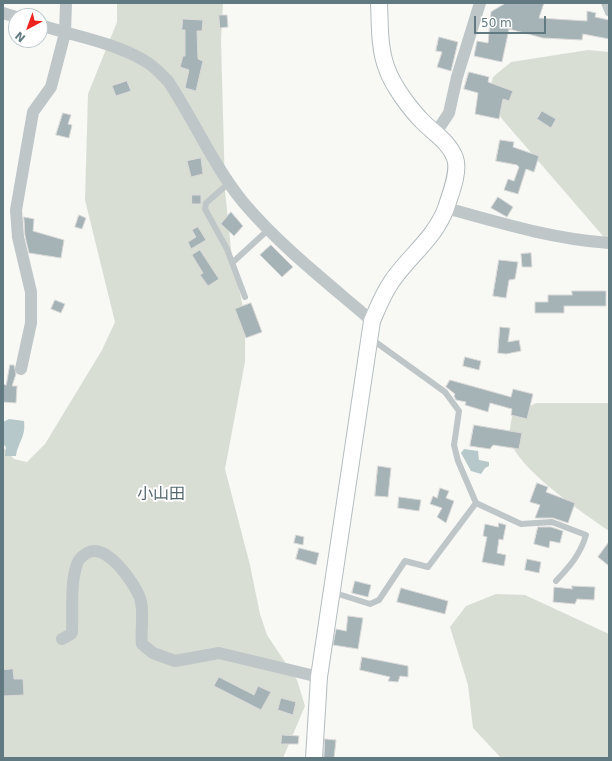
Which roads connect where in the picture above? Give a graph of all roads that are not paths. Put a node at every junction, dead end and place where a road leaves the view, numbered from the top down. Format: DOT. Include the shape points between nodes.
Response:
graph roads {
  1 [pos="66,3"];
  2 [pos="379,3"];
  3 [pos="480,3"];
  4 [pos="604,3"];
  5 [pos="608,13"];
  6 [pos="48,28"];
  7 [pos="65,33"];
  8 [pos="435,134"];
  9 [pos="229,183"];
  10 [pos="446,208"];
  11 [pos="268,229"];
  12 [pos="609,243"];
  13 [pos="232,263"];
  14 [pos="245,297"];
  15 [pos="372,322"];
  16 [pos="369,338"];
  17 [pos="21,369"];
  18 [pos="476,503"];
  19 [pos="556,581"];
  20 [pos="332,592"];
  21 [pos="62,639"];
  22 [pos="319,677"];
  23 [pos="314,758"];
  1 -- 7 [label="street"];
  2 -- 8 [label="street" via="380,36 387,69 403,98"];
  3 -- 8 [label="street" via="449,114"];
  4 -- 5 [label="lane"];
  6 -- 7 [label="street"];
  7 -- 9 [label="street" via="115,48 145,61 158,70 187,111"];
  7 -- 17 [label="street" via="52,87 33,112 16,210 18,237 32,292 31,323"];
  8 -- 10 [label="street" via="447,144 455,158 456,170"];
  9 -- 11 [label="street"];
  9 -- 13 [label="lane" via="206,203 205,209"];
  10 -- 12 [label="street" via="539,234"];
  10 -- 15 [label="street" via="432,235 393,280 380,300"];
  11 -- 13 [label="lane"];
  11 -- 15 [label="street"];
  13 -- 14 [label="lane"];
  15 -- 16 [label="street"];
  16 -- 18 [label="lane" via="445,392 459,411 454,445"];
  16 -- 20 [label="street"];
  18 -- 19 [label="lane" via="521,524 552,522 586,535 575,561"];
  18 -- 20 [label="lane" via="428,567 405,561 379,600 370,604"];
  20 -- 22 [label="street"];
  21 -- 22 [label="street" via="72,632 74,576 77,563 83,555 92,550 102,552 122,569 133,584 140,598 143,614 142,644 153,653 175,661 219,653"];
  22 -- 23 [label="street"];
}
